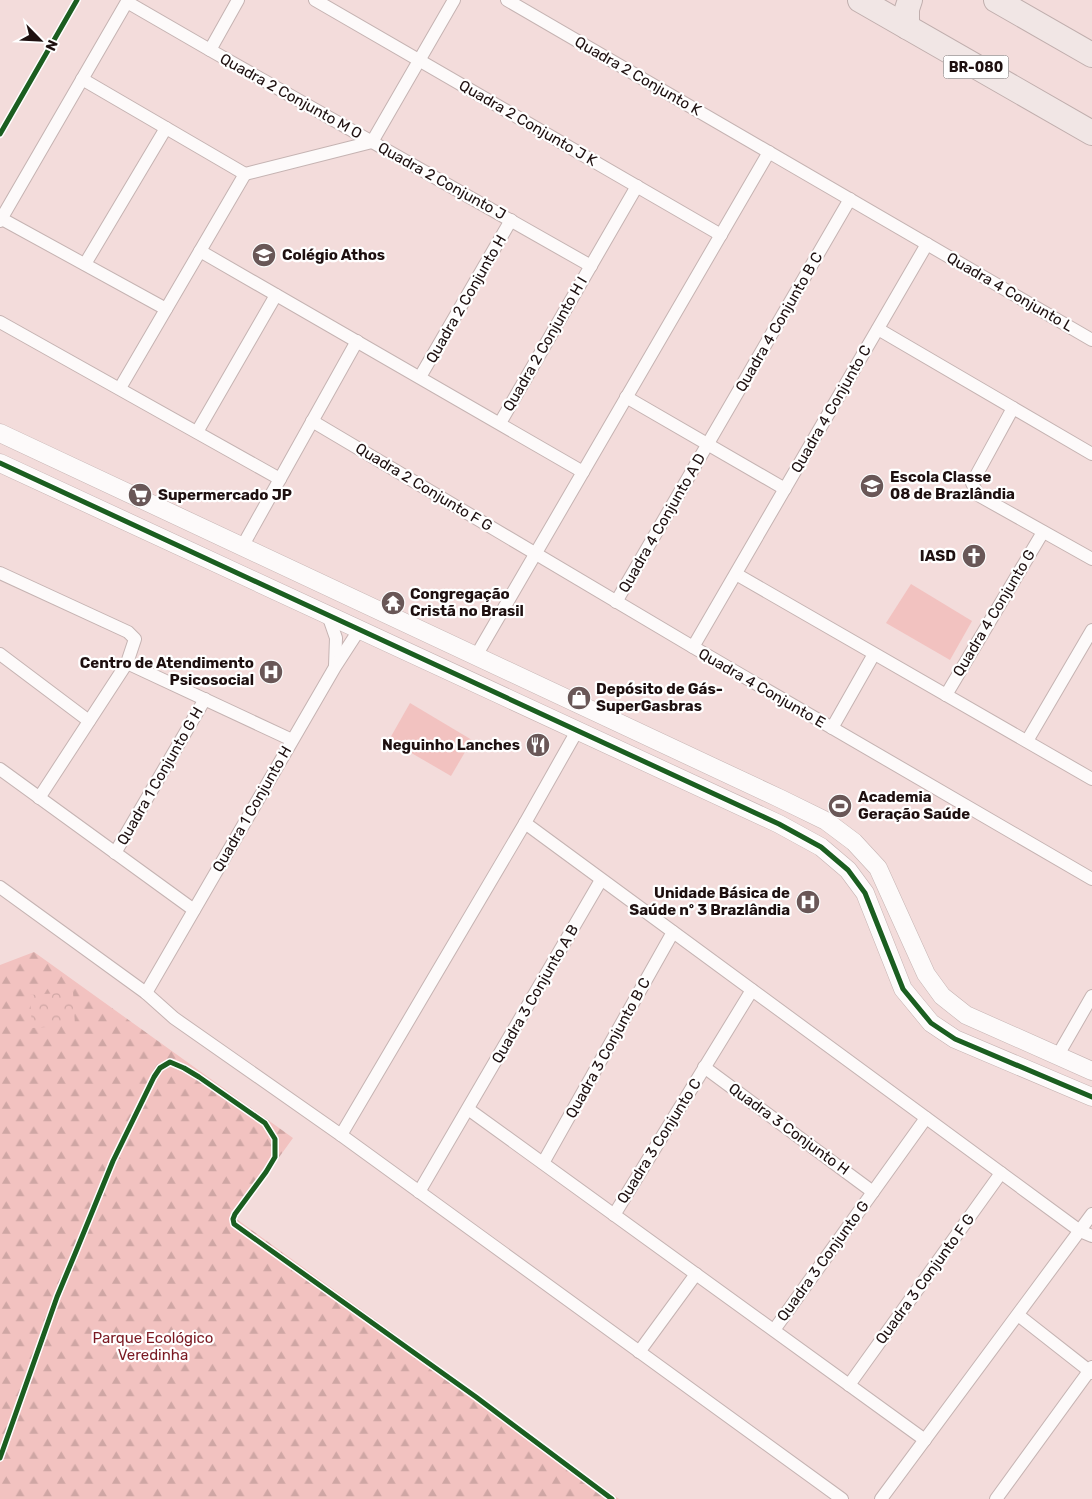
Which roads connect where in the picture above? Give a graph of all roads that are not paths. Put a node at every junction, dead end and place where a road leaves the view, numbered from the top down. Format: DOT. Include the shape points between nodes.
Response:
graph roads {
  1 [pos="238,0"];
  2 [pos="316,0"];
  3 [pos="454,0"];
  4 [pos="507,0"];
  5 [pos="860,0"];
  6 [pos="910,0"];
  7 [pos="996,0"];
  8 [pos="127,1"];
  9 [pos="907,28"];
  10 [pos="210,50"];
  11 [pos="1092,55"];
  12 [pos="419,60"];
  13 [pos="82,79"];
  14 [pos="166,128"];
  15 [pos="1092,133"];
  16 [pos="372,142"];
  17 [pos="769,152"];
  18 [pos="245,174"];
  19 [pos="637,186"];
  20 [pos="850,199"];
  21 [pos="1,220"];
  22 [pos="511,220"];
  23 [pos="721,235"];
  24 [pos="927,244"];
  25 [pos="200,251"];
  26 [pos="85,264"];
  27 [pos="591,266"];
  28 [pos="276,295"];
  29 [pos="166,309"];
  30 [pos="0,322"];
  31 [pos="878,329"];
  32 [pos="1092,340"];
  33 [pos="357,341"];
  34 [pos="420,378"];
  35 [pos="120,388"];
  36 [pos="626,397"];
  37 [pos="1013,408"];
  38 [pos="312,421"];
  39 [pos="500,423"];
  40 [pos="197,432"];
  41 [pos="0,433"];
  42 [pos="708,444"];
  43 [pos="28,446"];
  44 [pos="1091,452"];
  45 [pos="63,462"];
  46 [pos="7,467"];
  47 [pos="583,472"];
  48 [pos="280,479"];
  49 [pos="50,486"];
  50 [pos="785,489"];
  51 [pos="1043,532"];
  52 [pos="222,537"];
  53 [pos="242,547"];
  54 [pos="535,554"];
  55 [pos="1092,559"];
  56 [pos="209,560"];
  57 [pos="736,574"];
  58 [pos="1,575"];
  59 [pos="616,602"];
  60 [pos="328,615"];
  61 [pos="359,630"];
  62 [pos="1092,630"];
  63 [pos="693,647"];
  64 [pos="0,654"];
  65 [pos="874,654"];
  66 [pos="476,656"];
  67 [pos="127,663"];
  68 [pos="335,667"];
  69 [pos="946,695"];
  70 [pos="205,700"];
  71 [pos="89,720"];
  72 [pos="832,728"];
  73 [pos="577,730"];
  74 [pos="649,737"];
  75 [pos="292,740"];
  76 [pos="1027,741"];
  77 [pos="684,754"];
  78 [pos="638,759"];
  79 [pos="0,770"];
  80 [pos="671,774"];
  81 [pos="1092,779"];
  82 [pos="39,798"];
  83 [pos="525,823"];
  84 [pos="115,853"];
  85 [pos="1092,879"];
  86 [pos="601,880"];
  87 [pos="0,888"];
  88 [pos="194,910"];
  89 [pos="673,932"];
  90 [pos="752,990"];
  91 [pos="146,993"];
  92 [pos="1092,996"];
  93 [pos="1058,1055"];
  94 [pos="704,1067"];
  95 [pos="1092,1070"];
  96 [pos="1092,1098"];
  97 [pos="468,1109"];
  98 [pos="926,1118"];
  99 [pos="341,1135"];
  100 [pos="543,1163"];
  101 [pos="1001,1173"];
  102 [pos="419,1192"];
  103 [pos="873,1192"];
  104 [pos="614,1214"];
  105 [pos="1092,1214"];
  106 [pos="1086,1234"];
  107 [pos="696,1274"];
  108 [pos="1018,1315"];
  109 [pos="774,1330"];
  110 [pos="639,1352"];
  111 [pos="1091,1370"];
  112 [pos="849,1385"];
  113 [pos="925,1440"];
  114 [pos="1000,1498"];
  115 [pos="842,1499"];
  116 [pos="881,1499"];
  1 -- 10 [label="street"];
  2 -- 12 [label="street, Quadra 2 Conjunto J K"];
  3 -- 12 [label="street"];
  4 -- 17 [label="street, Quadra 2 Conjunto K"];
  5 -- 9 [label="highway, BR-080"];
  6 -- 9 [label="highway"];
  7 -- 11 [label="highway"];
  8 -- 10 [label="street, Quadra 2 Conjunto M O"];
  8 -- 13 [label="street"];
  9 -- 15 [label="highway, BR-080"];
  10 -- 16 [label="street, Quadra 2 Conjunto M O"];
  12 -- 16 [label="street"];
  12 -- 19 [label="street, Quadra 2 Conjunto J K"];
  13 -- 14 [label="street"];
  13 -- 21 [label="street"];
  14 -- 18 [label="street"];
  14 -- 26 [label="street"];
  16 -- 18 [label="street"];
  16 -- 22 [label="street, Quadra 2 Conjunto J"];
  17 -- 20 [label="street, Quadra 2 Conjunto K"];
  17 -- 23 [label="street"];
  18 -- 25 [label="street"];
  19 -- 23 [label="street, Quadra 2 Conjunto J K"];
  19 -- 27 [label="street, Quadra 2 Conjunto H I"];
  20 -- 24 [label="street"];
  20 -- 42 [label="street, Quadra 4 Conjunto B C"];
  21 -- 26 [label="street"];
  22 -- 27 [label="street, Quadra 2 Conjunto J"];
  22 -- 34 [label="street, Quadra 2 Conjunto H"];
  23 -- 36 [label="street"];
  24 -- 31 [label="street, Quadra 4 Conjunto C"];
  24 -- 32 [label="street, Quadra 4 Conjunto L"];
  25 -- 28 [label="street"];
  25 -- 29 [label="street"];
  26 -- 29 [label="street"];
  27 -- 39 [label="street, Quadra 2 Conjunto H I"];
  28 -- 33 [label="street"];
  28 -- 40 [label="street"];
  29 -- 35 [label="street"];
  30 -- 35 [label="street"];
  31 -- 37 [label="street"];
  31 -- 50 [label="street, Quadra 4 Conjunto C"];
  33 -- 34 [label="street"];
  33 -- 38 [label="street"];
  34 -- 39 [label="street"];
  35 -- 40 [label="street"];
  36 -- 42 [label="street"];
  36 -- 47 [label="street"];
  37 -- 44 [label="street"];
  37 -- 51 [label="street" via="972,483 978,495"];
  38 -- 48 [label="street"];
  38 -- 54 [label="street, Quadra 2 Conjunto F G"];
  39 -- 47 [label="street"];
  40 -- 48 [label="street"];
  41 -- 43 [label="street"];
  42 -- 50 [label="street"];
  42 -- 59 [label="street, Quadra 4 Conjunto A D"];
  43 -- 45 [label="street"];
  43 -- 46 [label="street" via="30,455 25,466"];
  45 -- 49 [label="street" via="52,466 48,476"];
  45 -- 52 [label="street"];
  46 -- 49 [label="street"];
  47 -- 54 [label="street"];
  48 -- 53 [label="street"];
  49 -- 56 [label="street"];
  50 -- 57 [label="street, Quadra 4 Conjunto C"];
  51 -- 55 [label="street"];
  51 -- 69 [label="street, Quadra 4 Conjunto G"];
  52 -- 53 [label="street"];
  52 -- 56 [label="street"];
  53 -- 66 [label="street"];
  54 -- 59 [label="street, Quadra 2 Conjunto F G"];
  54 -- 66 [label="street"];
  56 -- 60 [label="street"];
  57 -- 63 [label="street, Quadra 4 Conjunto C"];
  57 -- 65 [label="street"];
  58 -- 67 [label="street" via="128,632 135,639"];
  59 -- 63 [label="street, Quadra 4 Conjunto E"];
  60 -- 61 [label="street"];
  60 -- 68 [label="street" via="336,638"];
  61 -- 68 [label="street"];
  61 -- 73 [label="street"];
  62 -- 76 [label="street"];
  63 -- 72 [label="street, Quadra 4 Conjunto E"];
  64 -- 71 [label="street"];
  65 -- 69 [label="street"];
  65 -- 72 [label="street"];
  66 -- 74 [label="street"];
  67 -- 70 [label="street, Quadra 1 Conjunto H"];
  67 -- 71 [label="street"];
  68 -- 75 [label="street"];
  69 -- 76 [label="street"];
  70 -- 75 [label="street, Quadra 1 Conjunto H"];
  70 -- 84 [label="street, Quadra 1 Conjunto G H"];
  71 -- 82 [label="street"];
  72 -- 85 [label="street, Quadra 4 Conjunto E"];
  73 -- 78 [label="street"];
  73 -- 83 [label="street"];
  74 -- 77 [label="street"];
  74 -- 78 [label="street" via="653,744 650,754"];
  75 -- 88 [label="street, Quadra 1 Conjunto H"];
  76 -- 81 [label="street"];
  77 -- 80 [label="street" via="672,755 667,765"];
  77 -- 93 [label="street" via="826,821 854,842 878,868 926,974 942,996 966,1015"];
  78 -- 80 [label="street"];
  79 -- 82 [label="street"];
  80 -- 96 [label="street" via="822,847 848,870 865,893 903,989 931,1023 955,1039"];
  82 -- 84 [label="street"];
  83 -- 86 [label="street"];
  83 -- 99 [label="street"];
  84 -- 88 [label="street"];
  86 -- 89 [label="street"];
  86 -- 97 [label="street, Quadra 3 Conjunto A B"];
  87 -- 91 [label="street"];
  88 -- 91 [label="street, Quadra 1 Conjunto H"];
  89 -- 90 [label="street"];
  89 -- 100 [label="street, Quadra 3 Conjunto B C"];
  90 -- 94 [label="street, Quadra 3 Conjunto C"];
  90 -- 98 [label="street"];
  91 -- 99 [label="street" via="174,1018"];
  92 -- 93 [label="street"];
  93 -- 95 [label="street"];
  94 -- 103 [label="street, Quadra 3 Conjunto H"];
  94 -- 104 [label="street, Quadra 3 Conjunto C"];
  97 -- 100 [label="street"];
  97 -- 102 [label="street, Quadra 3 Conjunto A B"];
  98 -- 101 [label="street"];
  98 -- 103 [label="street, Quadra 3 Conjunto G"];
  99 -- 102 [label="street"];
  100 -- 104 [label="street"];
  101 -- 106 [label="street"];
  101 -- 112 [label="street, Quadra 3 Conjunto F G"];
  102 -- 110 [label="street"];
  103 -- 109 [label="street, Quadra 3 Conjunto G"];
  104 -- 107 [label="street"];
  105 -- 106 [label="street"];
  106 -- 108 [label="street"];
  107 -- 109 [label="street"];
  107 -- 110 [label="street"];
  108 -- 111 [label="street"];
  108 -- 113 [label="street"];
  109 -- 112 [label="street"];
  110 -- 115 [label="street"];
  111 -- 114 [label="street"];
  112 -- 113 [label="street"];
  113 -- 116 [label="street"];
}
